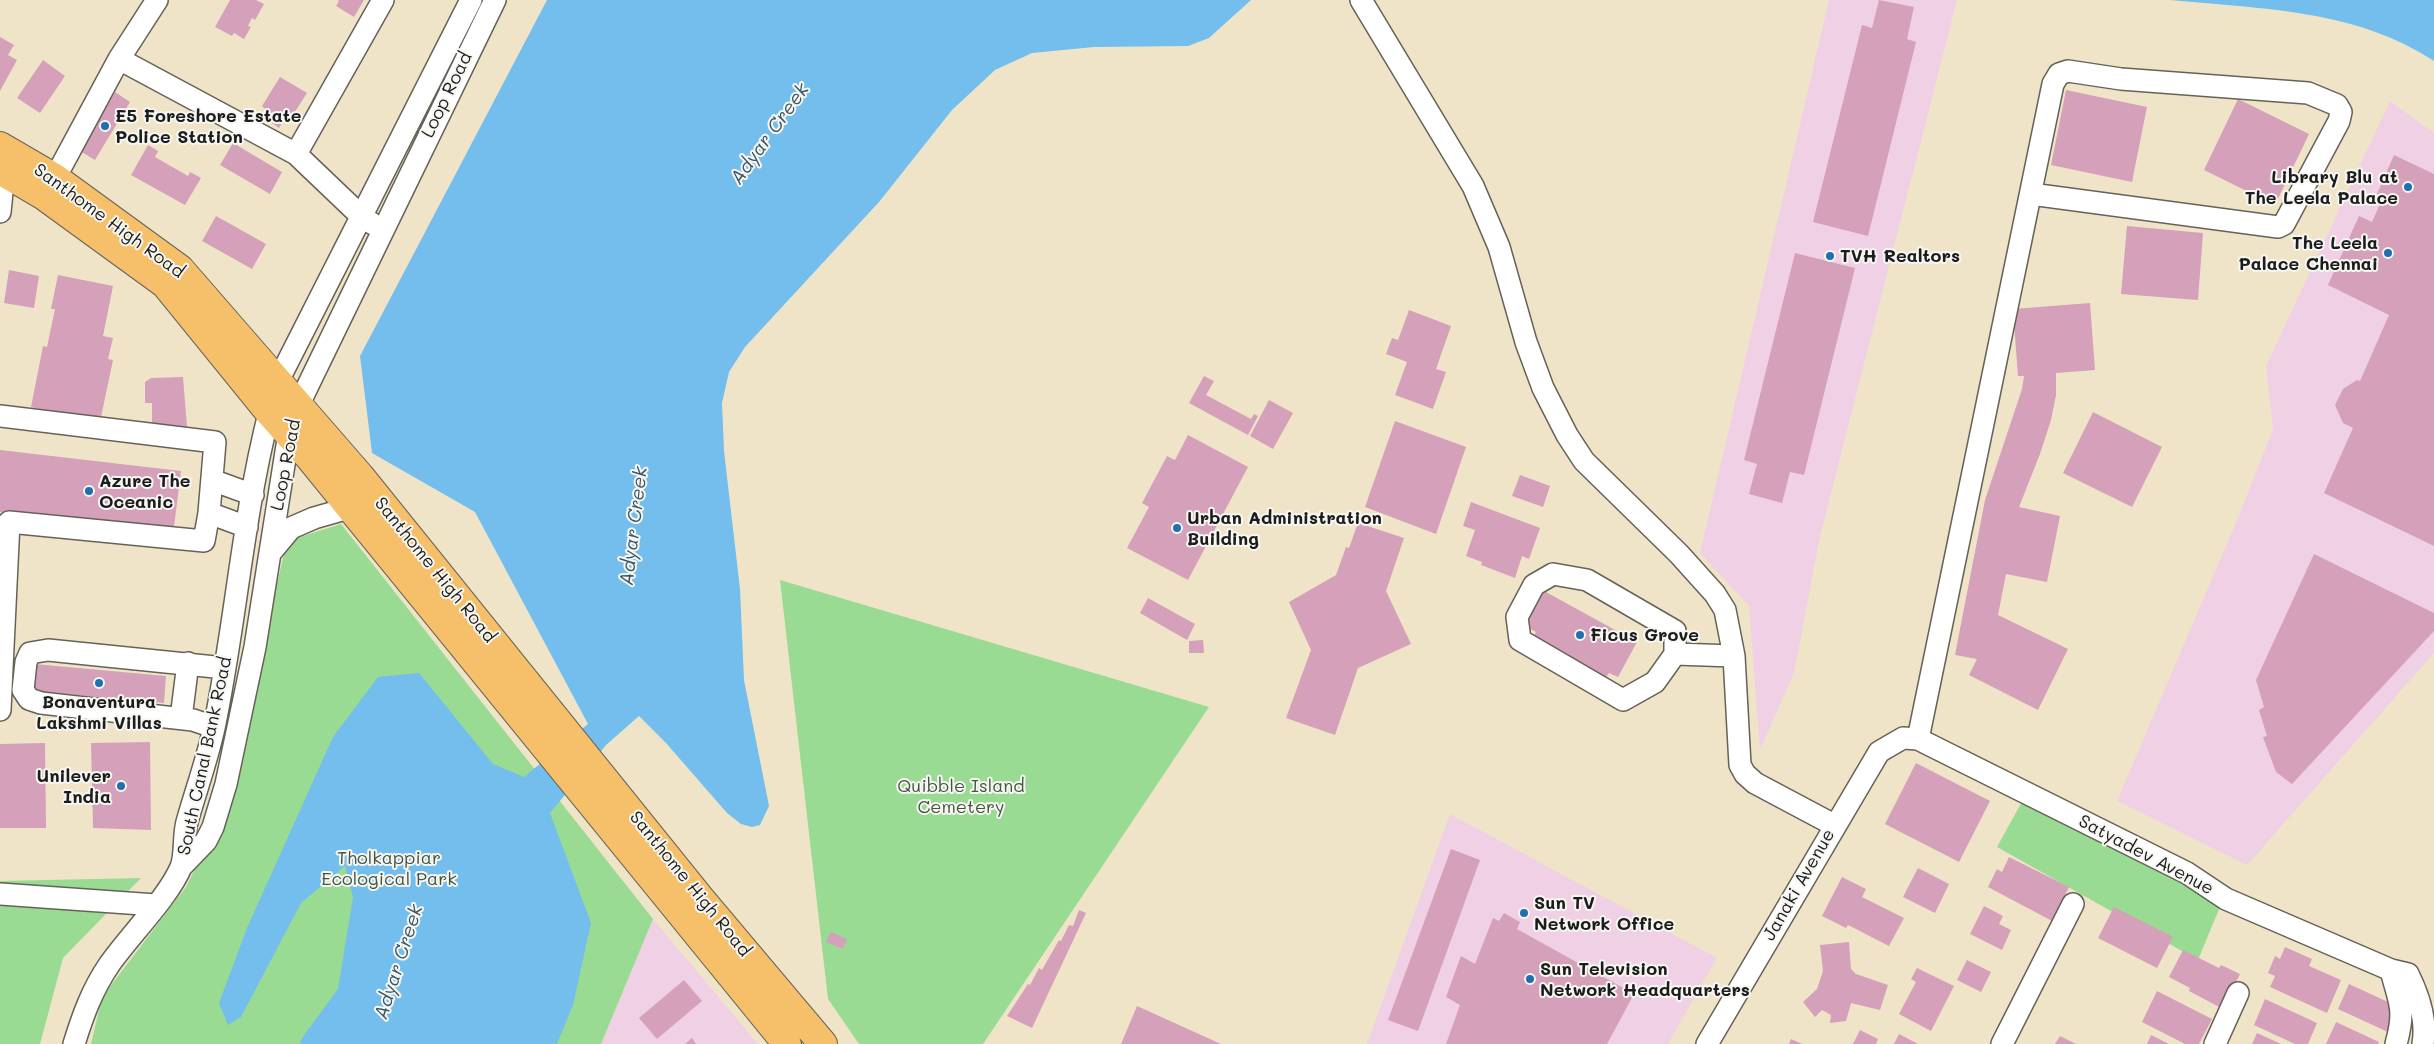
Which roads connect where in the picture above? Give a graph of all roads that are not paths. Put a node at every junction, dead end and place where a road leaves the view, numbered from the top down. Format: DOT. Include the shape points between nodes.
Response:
graph roads {
  1 [pos="157,0"];
  2 [pos="383,0"];
  3 [pos="472,0"];
  4 [pos="495,0"];
  5 [pos="1361,0"];
  6 [pos="119,59"];
  7 [pos="0,146"];
  8 [pos="296,154"];
  9 [pos="2,172"];
  10 [pos="55,178"];
  11 [pos="2031,194"];
  12 [pos="0,212"];
  13 [pos="362,217"];
  14 [pos="383,230"];
  15 [pos="278,381"];
  16 [pos="299,404"];
  17 [pos="269,412"];
  18 [pos="0,416"];
  19 [pos="289,433"];
  20 [pos="212,480"];
  21 [pos="253,495"];
  22 [pos="349,508"];
  23 [pos="209,514"];
  24 [pos="246,527"];
  25 [pos="271,552"];
  26 [pos="1675,654"];
  27 [pos="1734,656"];
  28 [pos="188,663"];
  29 [pos="225,668"];
  30 [pos="0,710"];
  31 [pos="181,718"];
  32 [pos="214,727"];
  33 [pos="1910,739"];
  34 [pos="1834,825"];
  35 [pos="181,867"];
  36 [pos="0,894"];
  37 [pos="2073,904"];
  38 [pos="156,905"];
  39 [pos="689,905"];
  40 [pos="2391,970"];
  41 [pos="2238,994"];
  42 [pos="2427,1039"];
  43 [pos="74,1044"];
  44 [pos="787,1044"];
  45 [pos="823,1044"];
  46 [pos="1707,1044"];
  47 [pos="2002,1044"];
  48 [pos="2215,1044"];
  49 [pos="2396,1044"];
  1 -- 6 [label="street"];
  2 -- 8 [label="street"];
  3 -- 13 [label="street, Loop Road"];
  4 -- 14 [label="street, Loop Road"];
  5 -- 27 [label="street" via="1473,186 1499,246 1529,351 1567,435 1584,461 1715,594 1725,610"];
  6 -- 8 [label="street"];
  6 -- 10 [label="street"];
  7 -- 10 [label="main road, Santhome High Road"];
  8 -- 13 [label="street"];
  9 -- 12 [label="street"];
  9 -- 17 [label="main road, Santhome High Road" via="44,196 166,284"];
  10 -- 15 [label="main road, Santhome High Road" via="180,269"];
  11 -- 11 [label="street" via="2278,227 2284,224 2341,112 2337,105 2308,93 2063,72 2053,84"];
  11 -- 33 [label="street"];
  13 -- 14 [label="street"];
  13 -- 15 [label="street, Loop Road"];
  14 -- 16 [label="street, Loop Road"];
  15 -- 16 [label="main road, Santhome High Road"];
  15 -- 17 [label="street, South Canal Bank Road"];
  16 -- 19 [label="street, Loop Road"];
  16 -- 39 [label="main road, Santhome High Road" via="360,476"];
  17 -- 19 [label="main road, Santhome High Road"];
  17 -- 21 [label="street, South Canal Bank Road"];
  18 -- 20 [label="street" via="215,442"];
  19 -- 22 [label="main road, Santhome High Road"];
  19 -- 25 [label="street, Loop Road"];
  20 -- 21 [label="street"];
  20 -- 23 [label="street"];
  21 -- 24 [label="street, South Canal Bank Road"];
  22 -- 25 [label="street" via="291,528"];
  22 -- 39 [label="main road, Santhome High Road"];
  23 -- 24 [label="street"];
  23 -- 30 [label="street" via="204,541 9,522"];
  24 -- 29 [label="street, South Canal Bank Road"];
  25 -- 35 [label="street, Loop Road" via="226,784 206,841"];
  26 -- 26 [label="street" via="1655,682 1623,700 1520,640 1518,617 1534,585 1553,574 1587,580 1675,631"];
  26 -- 27 [label="street"];
  27 -- 34 [label="street" via="1742,769 1755,784"];
  28 -- 29 [label="street"];
  28 -- 31 [label="street"];
  28 -- 31 [label="street" via="48,650 30,653 26,662 23,690 29,699"];
  29 -- 32 [label="street, South Canal Bank Road"];
  31 -- 32 [label="street"];
  32 -- 35 [label="street, South Canal Bank Road" via="186,824"];
  33 -- 34 [label="street, Janaki Avenue" via="1879,752"];
  33 -- 40 [label="street, Satyadev Avenue" via="2187,873 2226,899"];
  34 -- 46 [label="street, Janaki Avenue"];
  35 -- 38 [label="street, South Canal Bank Road"];
  36 -- 38 [label="street"];
  37 -- 47 [label="street"];
  38 -- 43 [label="street, South Canal Bank Road" via="109,965 88,1000"];
  39 -- 44 [label="main road, Santhome High Road"];
  39 -- 45 [label="main road, Santhome High Road"];
  40 -- 42 [label="street, Satyadev Avenue" via="2408,974 2415,987"];
  40 -- 49 [label="street" via="2401,1001 2402,1024"];
  41 -- 48 [label="street"];
}
